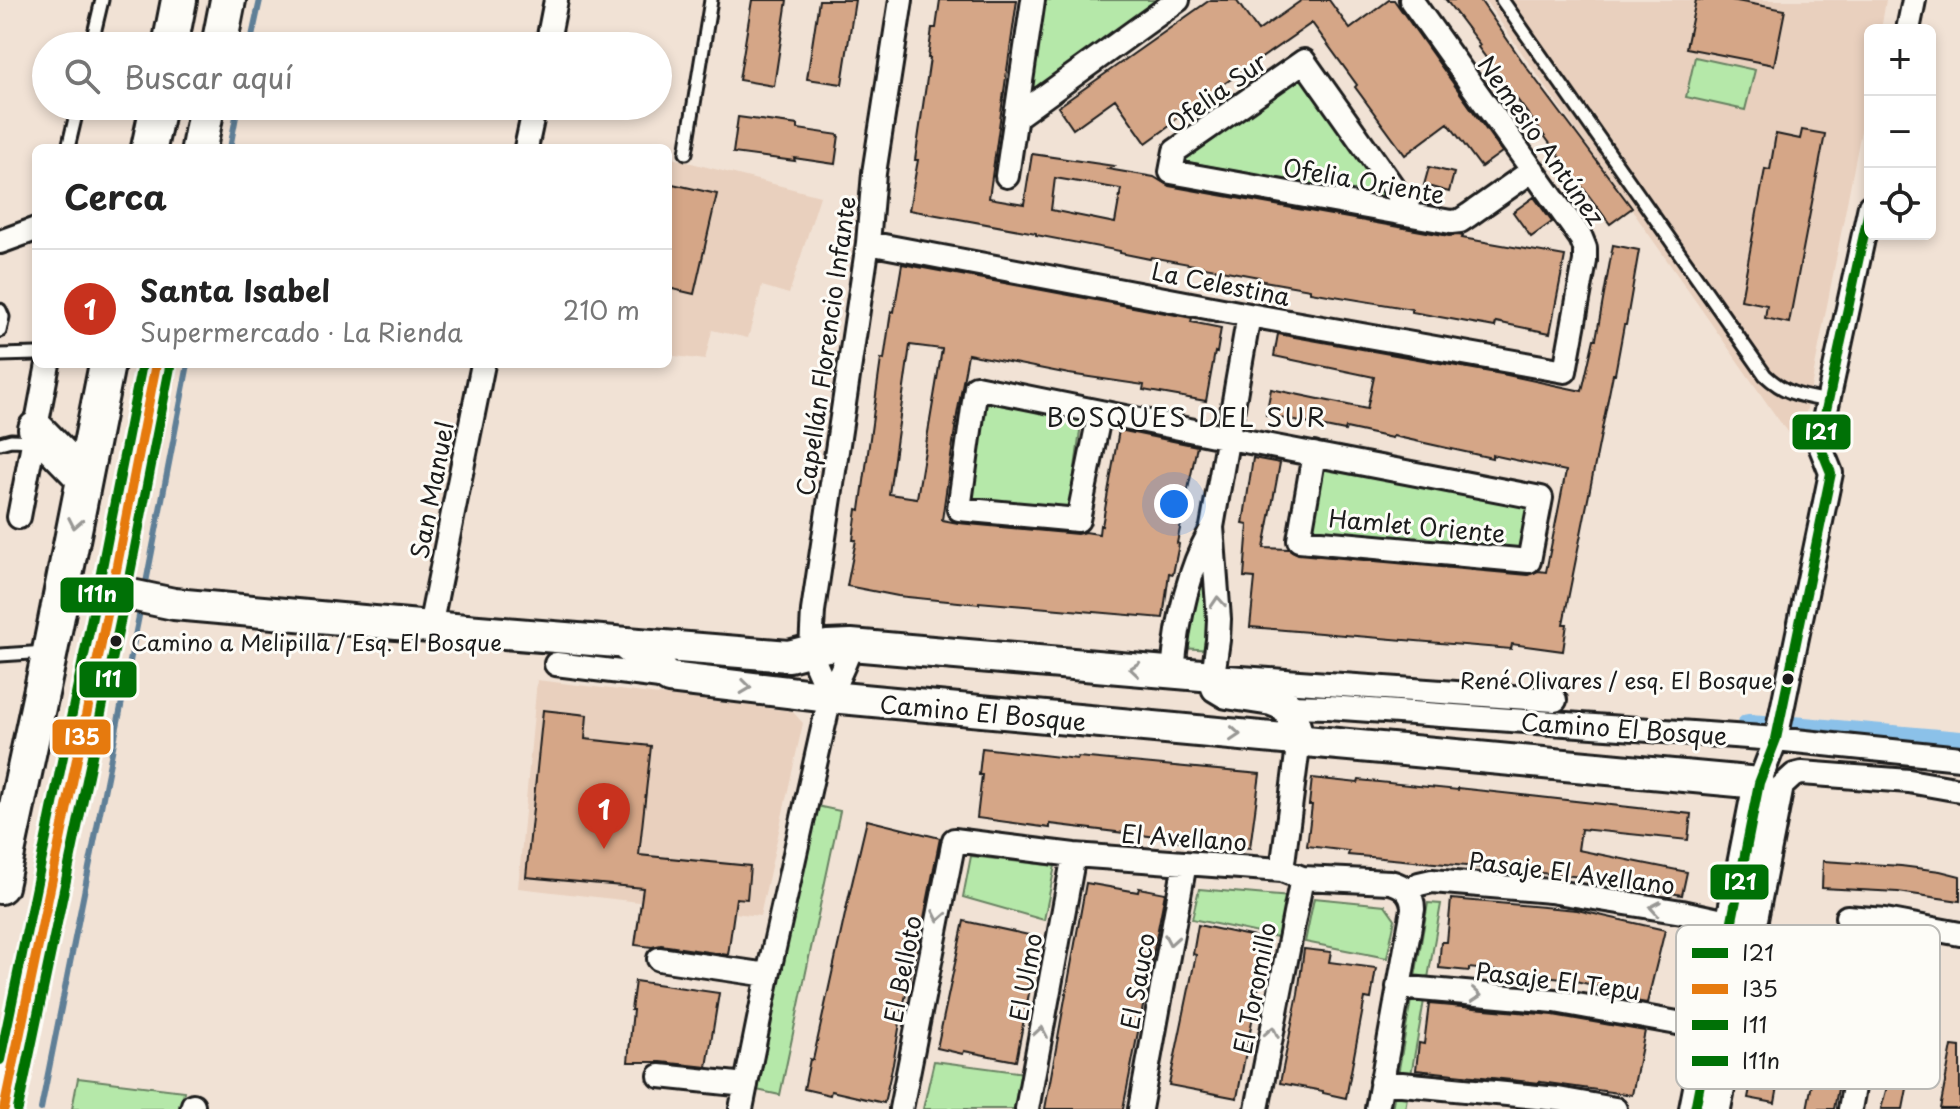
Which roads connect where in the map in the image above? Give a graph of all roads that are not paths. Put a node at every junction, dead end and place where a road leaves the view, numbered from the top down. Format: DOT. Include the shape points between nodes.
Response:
graph roads {
  1 [pos="102,0"];
  2 [pos="179,0"];
  3 [pos="228,0"];
  4 [pos="556,0"];
  5 [pos="711,0"];
  6 [pos="901,0"];
  7 [pos="1033,0"];
  8 [pos="1178,0"];
  9 [pos="1411,0"];
  10 [pos="1502,0"];
  11 [pos="1914,0"];
  12 [pos="1909,24"];
  13 [pos="94,32"];
  14 [pos="173,32"];
  15 [pos="222,32"];
  16 [pos="550,32"];
  17 [pos="1016,117"];
  18 [pos="75,120"];
  19 [pos="155,120"];
  20 [pos="204,120"];
  21 [pos="532,120"];
  22 [pos="69,144"];
  23 [pos="150,144"];
  24 [pos="200,144"];
  25 [pos="527,144"];
  26 [pos="686,153"];
  27 [pos="1533,170"];
  28 [pos="1171,172"];
  29 [pos="1007,176"];
  30 [pos="1412,214"];
  31 [pos="32,230"];
  32 [pos="1864,234"];
  33 [pos="0,242"];
  34 [pos="868,243"];
  35 [pos="0,310"];
  36 [pos="1249,315"];
  37 [pos="0,331"];
  38 [pos="32,354"];
  39 [pos="0,355"];
  40 [pos="47,368"];
  41 [pos="106,368"];
  42 [pos="156,368"];
  43 [pos="482,368"];
  44 [pos="1565,371"];
  45 [pos="1828,401"];
  46 [pos="1100,412"];
  47 [pos="35,435"];
  48 [pos="1229,438"];
  49 [pos="0,443"];
  50 [pos="1314,454"];
  51 [pos="83,477"];
  52 [pos="19,517"];
  53 [pos="1212,527"];
  54 [pos="134,596"];
  55 [pos="430,627"];
  56 [pos="623,643"];
  57 [pos="851,645"];
  58 [pos="811,649"];
  59 [pos="50,651"];
  60 [pos="0,655"];
  61 [pos="556,664"];
  62 [pos="1173,672"];
  63 [pos="1213,676"];
  64 [pos="669,678"];
  65 [pos="830,697"];
  66 [pos="1555,700"];
  67 [pos="1287,706"];
  68 [pos="1299,739"];
  69 [pos="1776,739"];
  70 [pos="1960,758"];
  71 [pos="1759,783"];
  72 [pos="1960,790"];
  73 [pos="954,840"];
  74 [pos="1074,855"];
  75 [pos="1185,863"];
  76 [pos="1292,874"];
  77 [pos="0,886"];
  78 [pos="1408,891"];
  79 [pos="1847,917"];
  80 [pos="1885,920"];
  81 [pos="1732,923"];
  82 [pos="1755,925"];
  83 [pos="1884,925"];
  84 [pos="1912,925"];
  85 [pos="1940,930"];
  86 [pos="1960,934"];
  87 [pos="659,959"];
  88 [pos="768,975"];
  89 [pos="1398,987"];
  90 [pos="1676,1023"];
  91 [pos="660,1076"];
  92 [pos="1381,1082"];
  93 [pos="746,1085"];
  94 [pos="1699,1089"];
  95 [pos="1723,1089"];
  96 [pos="1854,1089"];
  97 [pos="745,1108"];
  98 [pos="4,1109"];
  99 [pos="901,1109"];
  100 [pos="1027,1109"];
  101 [pos="1140,1109"];
  102 [pos="1257,1109"];
  103 [pos="1377,1109"];
  104 [pos="1615,1109"];
  105 [pos="1695,1109"];
  106 [pos="1719,1109"];
  107 [pos="1850,1109"];
  1 -- 13 [label="lane"];
  2 -- 14 [label="main road"];
  3 -- 15 [label="main road"];
  4 -- 16 [label="street"];
  5 -- 26 [label="lane"];
  6 -- 34 [label="street, Capellán Florencio Infante"];
  7 -- 17 [label="street"];
  8 -- 17 [label="street"];
  9 -- 27 [label="street, Nemesio Antúnez"];
  10 -- 45 [label="lane" via="1765,375 1789,393"];
  11 -- 12 [label="street"];
  17 -- 29 [label="street"];
  18 -- 22 [label="lane"];
  19 -- 23 [label="main road"];
  20 -- 24 [label="main road"];
  21 -- 25 [label="street"];
  27 -- 30 [label="street, Ofelia Oriente" via="1460,221"];
  27 -- 44 [label="street, Nemesio Antúnez" via="1585,248"];
  28 -- 30 [label="street, Ofelia Oriente"];
  28 -- 30 [label="street, Ofelia Sur" via="1175,151 1304,61"];
  31 -- 33 [label="street"];
  32 -- 45 [label="street"];
  34 -- 36 [label="street, La Celestina"];
  34 -- 58 [label="street, Capellán Florencio Infante"];
  35 -- 37 [label="lane"];
  36 -- 44 [label="street, La Celestina"];
  36 -- 48 [label="street"];
  38 -- 39 [label="lane"];
  40 -- 47 [label="street"];
  41 -- 51 [label="main road"];
  42 -- 54 [label="main road"];
  43 -- 55 [label="street, San Manuel"];
  45 -- 69 [label="street" via="1819,443 1831,473"];
  46 -- 46 [label="street" via="1078,520 959,509 976,387"];
  46 -- 48 [label="street"];
  47 -- 49 [label="lane"];
  47 -- 51 [label="main road"];
  47 -- 52 [label="street"];
  48 -- 50 [label="street"];
  48 -- 53 [label="street"];
  50 -- 50 [label="street, Hamlet Oriente" via="1541,498 1529,561 1299,540"];
  51 -- 59 [label="main road, one-way"];
  53 -- 62 [label="street" via="1182,607"];
  63 -- 53 [label="street, one-way" via="1219,619"];
  54 -- 55 [label="street, Camino El Bosque"];
  54 -- 98 [label="main road"];
  55 -- 56 [label="street, Camino El Bosque"];
  56 -- 58 [label="street, Camino El Bosque" via="789,656"];
  56 -- 64 [label="street"];
  57 -- 58 [label="street, Camino El Bosque"];
  62 -- 57 [label="street, Camino El Bosque, one-way"];
  57 -- 65 [label="street"];
  58 -- 65 [label="street, Capellán Florencio Infante"];
  59 -- 60 [label="lane"];
  59 -- 77 [label="main road"];
  61 -- 64 [label="street, Camino El Bosque"];
  62 -- 63 [label="street, Camino El Bosque"];
  63 -- 66 [label="street, Camino El Bosque"];
  63 -- 67 [label="street, Camino El Bosque" via="1227,693"];
  64 -- 65 [label="street, Camino El Bosque, one-way"];
  65 -- 68 [label="street, Camino El Bosque, one-way"];
  65 -- 88 [label="street"];
  67 -- 68 [label="street"];
  67 -- 69 [label="street, Camino El Bosque"];
  68 -- 71 [label="street, Camino El Bosque"];
  68 -- 76 [label="street, El Toromillo"];
  69 -- 70 [label="street, Camino El Bosque"];
  69 -- 71 [label="street"];
  71 -- 81 [label="street"];
  72 -- 82 [label="street" via="1909,781 1794,775 1782,786"];
  73 -- 74 [label="street, El Avellano"];
  73 -- 99 [label="street, El Belloto, one-way"];
  74 -- 75 [label="street, El Avellano"];
  100 -- 74 [label="street, El Ulmo, one-way"];
  75 -- 76 [label="street, El Avellano"];
  75 -- 101 [label="street, El Sauco, one-way"];
  76 -- 78 [label="street, El Avellano" via="1390,882"];
  102 -- 76 [label="street, El Toromillo, one-way"];
  81 -- 78 [label="street, Pasaje El Avellano, one-way" via="1550,891 1432,881"];
  78 -- 89 [label="street" via="1413,909"];
  79 -- 80 [label="street"];
  80 -- 83 [label="street"];
  80 -- 84 [label="street"];
  85 -- 86 [label="street"];
  87 -- 88 [label="street"];
  88 -- 93 [label="street"];
  89 -- 90 [label="street, Pasaje El Tepu, one-way" via="1555,1001"];
  89 -- 92 [label="street"];
  91 -- 93 [label="street"];
  92 -- 103 [label="street"];
  92 -- 104 [label="street"];
  93 -- 97 [label="street"];
  94 -- 105 [label="street"];
  95 -- 106 [label="street"];
  96 -- 107 [label="street"];
}
